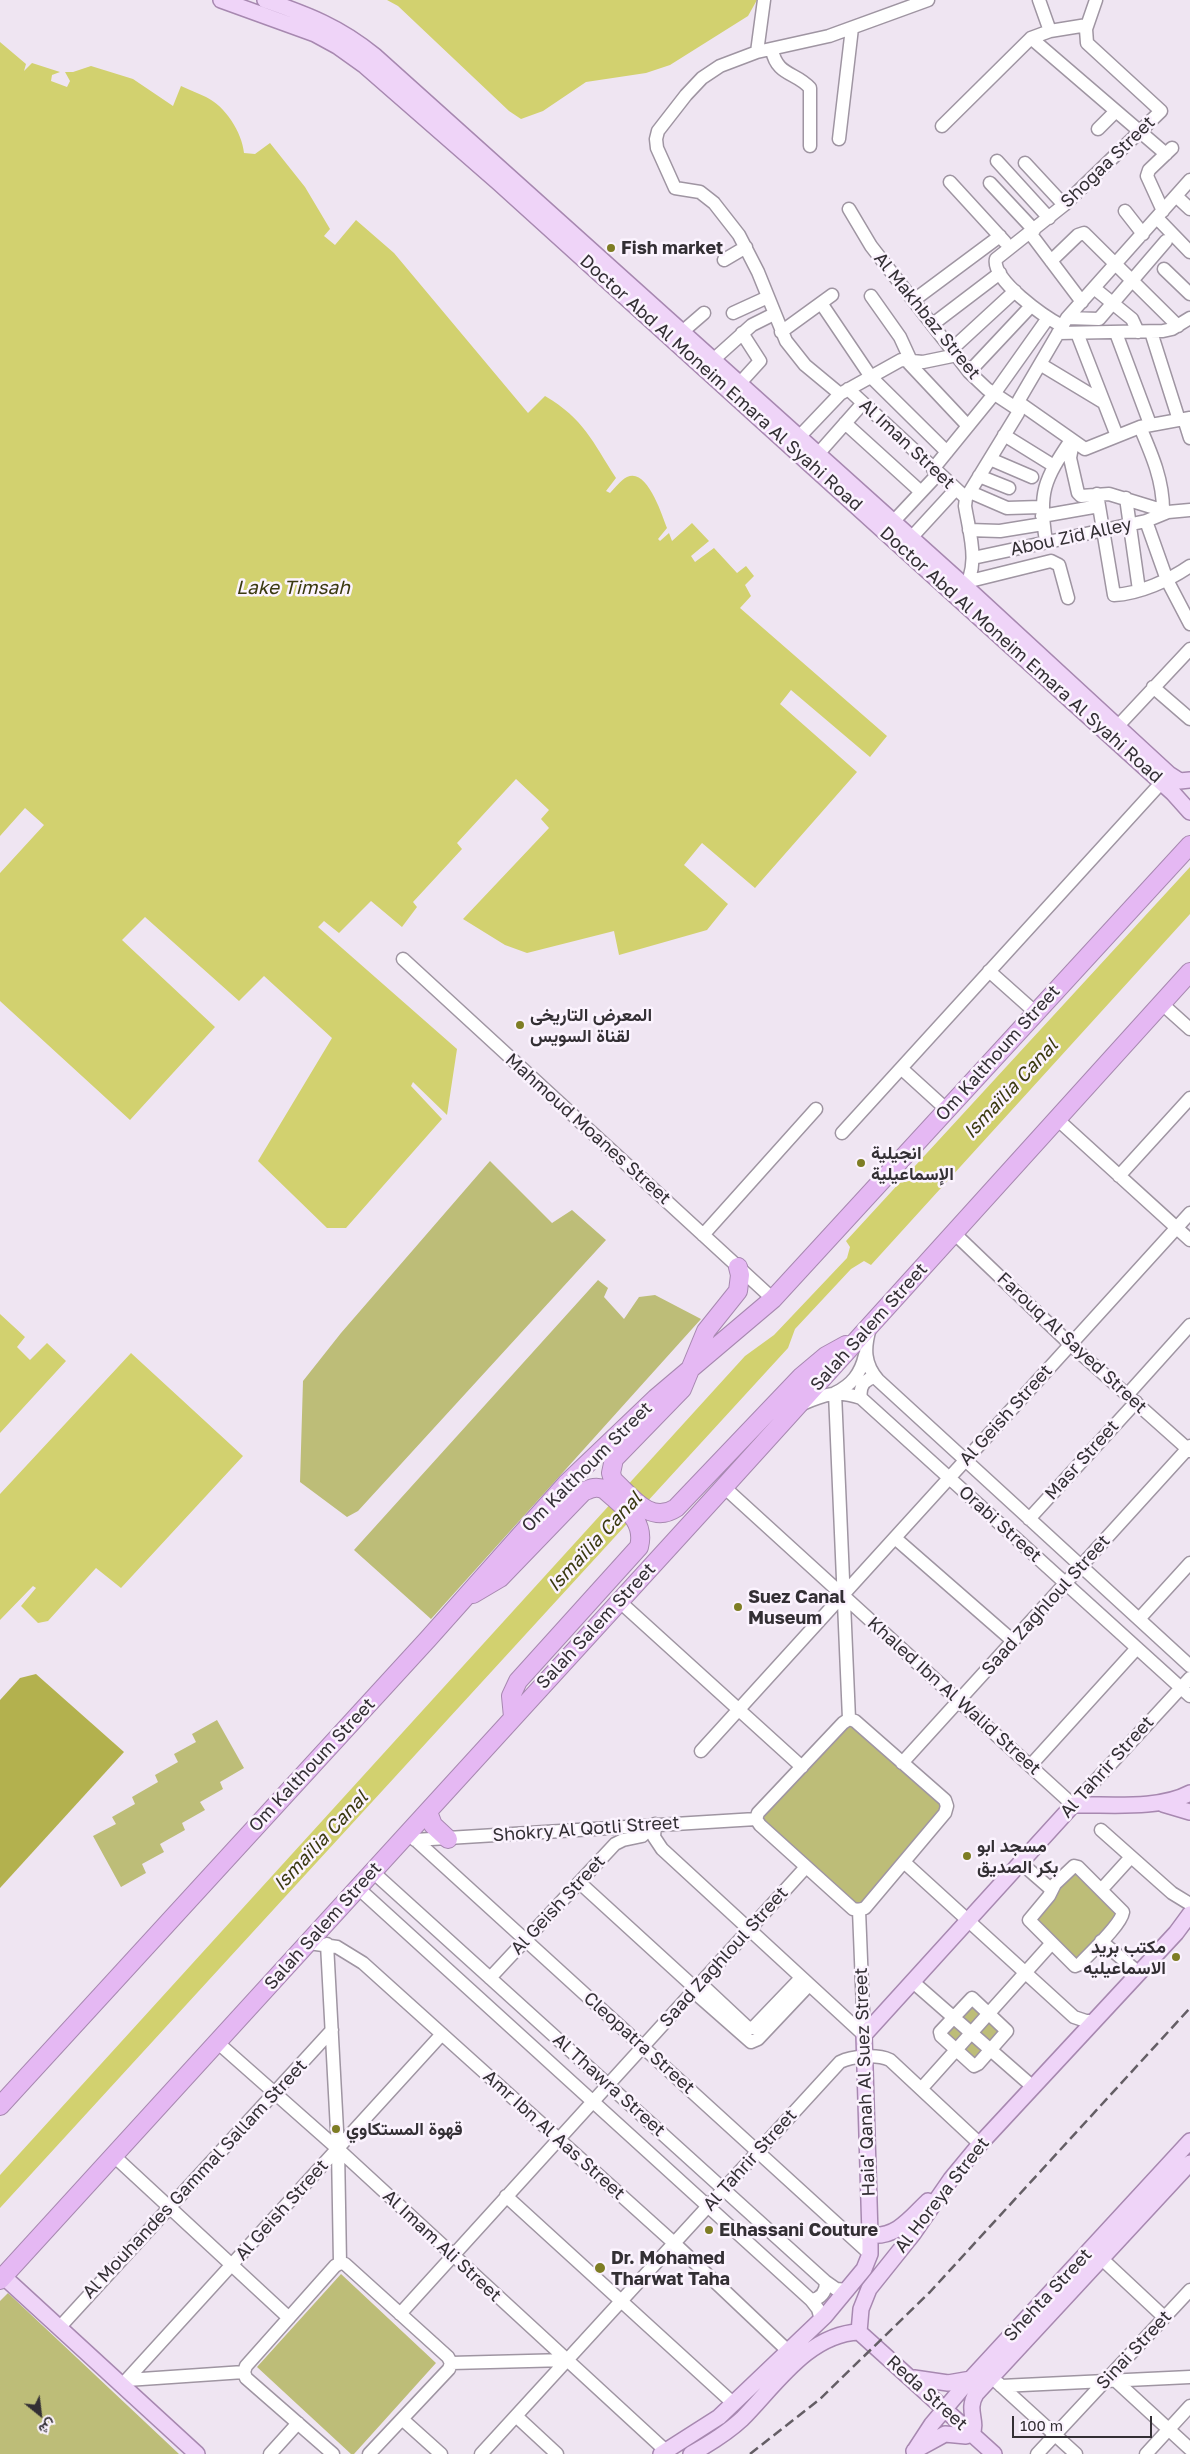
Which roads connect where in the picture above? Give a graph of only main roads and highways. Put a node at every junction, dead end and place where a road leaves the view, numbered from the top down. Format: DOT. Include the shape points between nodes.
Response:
graph roads {
  1 [pos="221,0"];
  2 [pos="265,0"];
  3 [pos="295,18"];
  4 [pos="349,36"];
  5 [pos="337,46"];
  6 [pos="965,589"];
  7 [pos="1190,780"];
  8 [pos="1190,812"];
  9 [pos="1190,845"];
  10 [pos="1190,972"];
  11 [pos="738,1267"];
  12 [pos="862,1347"];
  13 [pos="691,1368"];
  14 [pos="609,1485"];
  15 [pos="643,1516"];
  16 [pos="463,1598"];
  17 [pos="513,1717"];
  18 [pos="1190,1793"];
  19 [pos="1158,1803"];
  20 [pos="428,1812"];
  21 [pos="1190,1812"];
  22 [pos="448,1838"];
  23 [pos="1190,1914"];
  24 [pos="864,2035"];
  25 [pos="0,2106"];
  26 [pos="1190,2142"];
  27 [pos="1190,2163"];
  28 [pos="951,2179"];
  29 [pos="870,2235"];
  30 [pos="870,2254"];
  31 [pos="2,2278"];
  32 [pos="859,2332"];
  33 [pos="806,2344"];
  34 [pos="911,2377"];
  35 [pos="757,2381"];
  36 [pos="971,2386"];
  37 [pos="768,2392"];
  38 [pos="945,2408"];
  39 [pos="972,2434"];
  40 [pos="664,2452"];
  41 [pos="913,2453"];
  42 [pos="197,2454"];
  43 [pos="691,2454"];
  44 [pos="994,2454"];
  1 -- 3 [label="main road, Doctor Abd Al Moneim Emara Al Syahi Road"];
  2 -- 3 [label="main road, Doctor Abd Al Moneim Emara Al Syahi Road"];
  3 -- 4 [label="main road, Doctor Abd Al Moneim Emara Al Syahi Road" via="319,19"];
  3 -- 5 [label="main road, Doctor Abd Al Moneim Emara Al Syahi Road"];
  4 -- 5 [label="main road"];
  4 -- 6 [label="main road, Doctor Abd Al Moneim Emara Al Syahi Road" via="714,360"];
  5 -- 6 [label="main road, Doctor Abd Al Moneim Emara Al Syahi Road" via="365,66"];
  6 -- 7 [label="main road, Doctor Abd Al Moneim Emara Al Syahi Road" via="1172,777 1180,781"];
  6 -- 8 [label="main road, Doctor Abd Al Moneim Emara Al Syahi Road"];
  9 -- 13 [label="highway, Om Kalthoum Street" via="774,1300"];
  10 -- 12 [label="highway, Salah Salem Street" via="871,1325"];
  11 -- 13 [label="highway" via="738,1291 706,1331"];
  12 -- 15 [label="highway" via="826,1356 801,1377 676,1508 662,1514"];
  12 -- 17 [label="highway, Salah Salem Street" via="796,1407"];
  13 -- 14 [label="highway" via="676,1397 614,1459"];
  13 -- 16 [label="highway, Om Kalthoum Street" via="600,1450"];
  14 -- 15 [label="highway"];
  14 -- 16 [label="highway" via="583,1492 500,1578"];
  15 -- 17 [label="highway" via="639,1547 518,1682 511,1696"];
  16 -- 25 [label="highway, Om Kalthoum Street"];
  17 -- 20 [label="highway, Salah Salem Street"];
  18 -- 19 [label="main road"];
  19 -- 21 [label="main road"];
  19 -- 24 [label="main road, Al Tahrir Street" via="1073,1805"];
  20 -- 22 [label="highway" via="438,1830"];
  20 -- 31 [label="highway, Salah Salem Street" via="412,1837 358,1888 318,1944 217,2042"];
  23 -- 28 [label="main road, Al Horeya Street"];
  24 -- 29 [label="main road, Haia' Qanah Al Suez Street"];
  26 -- 36 [label="main road, Shehta Street"];
  27 -- 36 [label="main road, Shehta Street" via="996,2382"];
  28 -- 29 [label="main road" via="898,2229 888,2235"];
  28 -- 32 [label="main road, Al Horeya Street" via="869,2289 861,2309"];
  29 -- 30 [label="main road, Haia' Qanah Al Suez Street"];
  30 -- 33 [label="main road, Al Horeya Street" via="864,2269 821,2320"];
  31 -- 42 [label="main road" via="125,2382"];
  32 -- 33 [label="main road, Al Horeya Street"];
  32 -- 34 [label="main road, Reda Street"];
  33 -- 35 [label="main road, Al Horeya Street" via="787,2350"];
  33 -- 37 [label="main road, Al Horeya Street"];
  34 -- 36 [label="main road"];
  34 -- 38 [label="main road, Reda Street"];
  35 -- 37 [label="main road"];
  35 -- 40 [label="main road, Al Horeya Street" via="704,2428"];
  36 -- 38 [label="main road, Shehta Street"];
  36 -- 39 [label="main road"];
  37 -- 43 [label="main road, Al Horeya Street" via="740,2420"];
  38 -- 39 [label="main road, Reda Street"];
  38 -- 41 [label="main road, Shehta Street"];
  39 -- 41 [label="main road" via="945,2434"];
  39 -- 44 [label="main road, Reda Street"];
}
